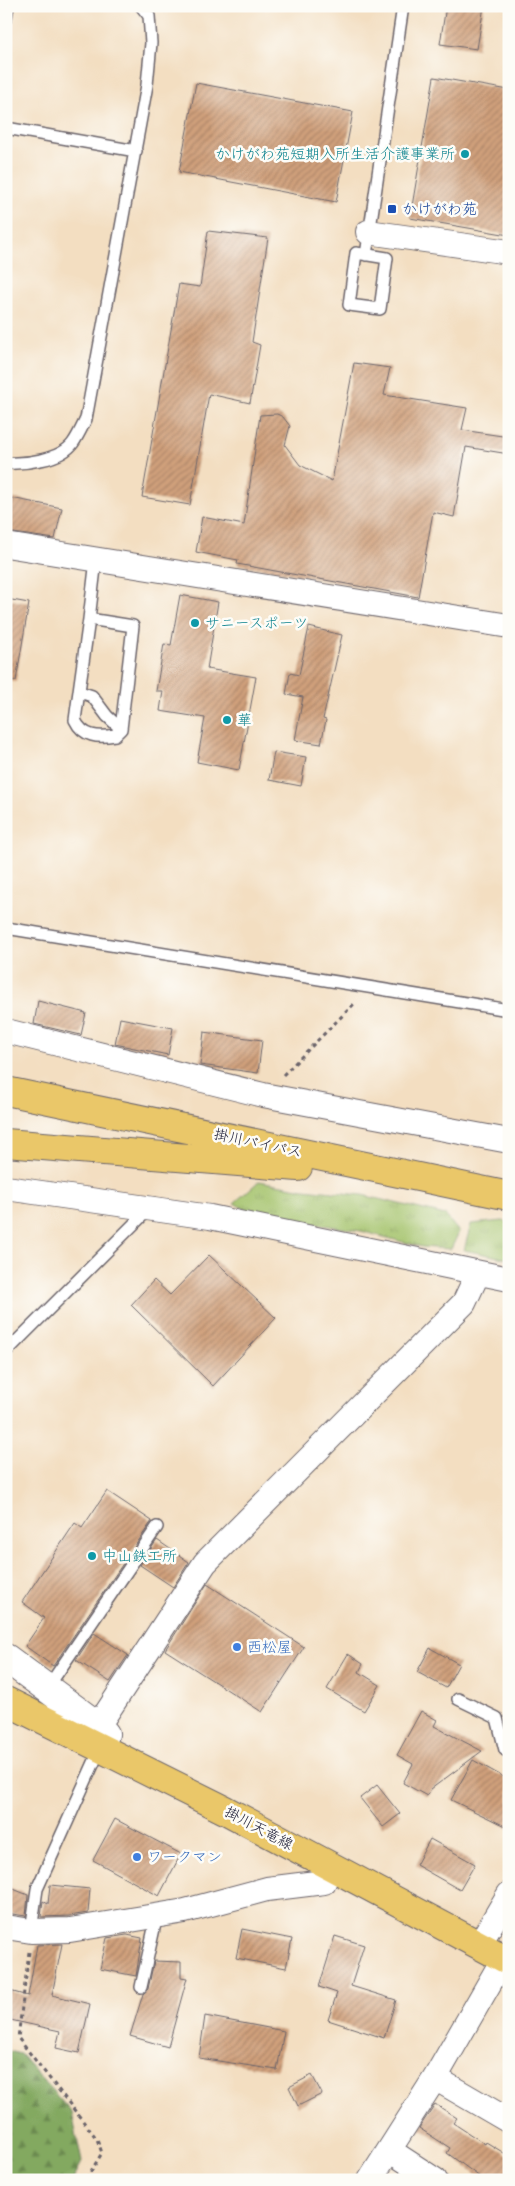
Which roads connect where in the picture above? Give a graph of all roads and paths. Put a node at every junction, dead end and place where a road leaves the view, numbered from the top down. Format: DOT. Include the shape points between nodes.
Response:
graph roads {
  1 [pos="8,6"];
  2 [pos="142,6"];
  3 [pos="404,6"];
  4 [pos="6,18"];
  5 [pos="6,128"];
  6 [pos="136,150"];
  7 [pos="368,232"];
  8 [pos="509,252"];
  9 [pos="366,255"];
  10 [pos="6,462"];
  11 [pos="6,545"];
  12 [pos="96,560"];
  13 [pos="89,619"];
  14 [pos="509,626"];
  15 [pos="80,692"];
  16 [pos="121,729"];
  17 [pos="6,928"];
  18 [pos="370,987"];
  19 [pos="509,1010"];
  20 [pos="6,1031"];
  21 [pos="6,1072"];
  22 [pos="6,1091"];
  23 [pos="263,1095"];
  24 [pos="509,1141"];
  25 [pos="6,1143"];
  26 [pos="412,1176"];
  27 [pos="6,1188"];
  28 [pos="509,1196"];
  29 [pos="149,1208"];
  30 [pos="478,1273"];
  31 [pos="509,1279"];
  32 [pos="6,1352"];
  33 [pos="158,1527"];
  34 [pos="6,1658"];
  35 [pos="48,1687"];
  36 [pos="458,1699"];
  37 [pos="6,1701"];
  38 [pos="100,1737"];
  39 [pos="509,1752"];
  40 [pos="330,1866"];
  41 [pos="509,1894"];
  42 [pos="157,1915"];
  43 [pos="6,1927"];
  44 [pos="31,1931"];
  45 [pos="479,1945"];
  46 [pos="507,1960"];
  47 [pos="141,1987"];
  48 [pos="435,2078"];
  49 [pos="509,2121"];
  50 [pos="390,2150"];
  51 [pos="81,2180"];
  52 [pos="370,2180"];
  53 [pos="435,2180"];
  1 -- 4 [label="lane"];
  2 -- 6 [label="lane" via="149,16 151,43"];
  3 -- 7 [label="lane"];
  5 -- 6 [label="lane"];
  6 -- 10 [label="lane" via="86,418 72,445 48,459 17,464"];
  7 -- 8 [label="street"];
  7 -- 9 [label="lane"];
  9 -- 9 [label="lane" via="387,258 380,309 349,305 356,253"];
  11 -- 12 [label="street"];
  12 -- 13 [label="lane"];
  12 -- 14 [label="street"];
  13 -- 15 [label="lane"];
  13 -- 16 [label="lane" via="133,626"];
  15 -- 16 [label="lane" via="92,696"];
  15 -- 16 [label="lane" via="75,720 79,730 105,736 115,735"];
  17 -- 18 [label="lane"];
  18 -- 19 [label="lane"];
  18 -- 23 [label="path"];
  20 -- 23 [label="street"];
  21 -- 26 [label="main road" via="284,1131"];
  22 -- 26 [label="main road, 掛川バイパス"];
  23 -- 24 [label="street"];
  25 -- 26 [label="main road"];
  26 -- 28 [label="main road, 掛川バイパス"];
  27 -- 29 [label="street"];
  29 -- 30 [label="street" via="210,1217"];
  29 -- 32 [label="lane"];
  30 -- 31 [label="street"];
  30 -- 38 [label="street" via="464,1303 205,1563"];
  33 -- 35 [label="lane"];
  34 -- 35 [label="street"];
  35 -- 38 [label="street"];
  36 -- 39 [label="lane" via="496,1718 505,1750"];
  37 -- 38 [label="main road, 掛川天竜線"];
  38 -- 40 [label="main road, 掛川天竜線"];
  38 -- 44 [label="lane" via="37,1890"];
  40 -- 42 [label="street" via="324,1882 267,1889 185,1911"];
  40 -- 45 [label="main road, 掛川天竜線"];
  41 -- 45 [label="street"];
  42 -- 44 [label="street" via="70,1930"];
  42 -- 47 [label="lane"];
  43 -- 44 [label="street"];
  44 -- 51 [label="path" via="18,2038 97,2139 102,2153 88,2176"];
  45 -- 46 [label="main road, 掛川天竜線"];
  46 -- 48 [label="street"];
  48 -- 49 [label="street"];
  48 -- 50 [label="street"];
  50 -- 52 [label="street"];
  50 -- 53 [label="street"];
}
